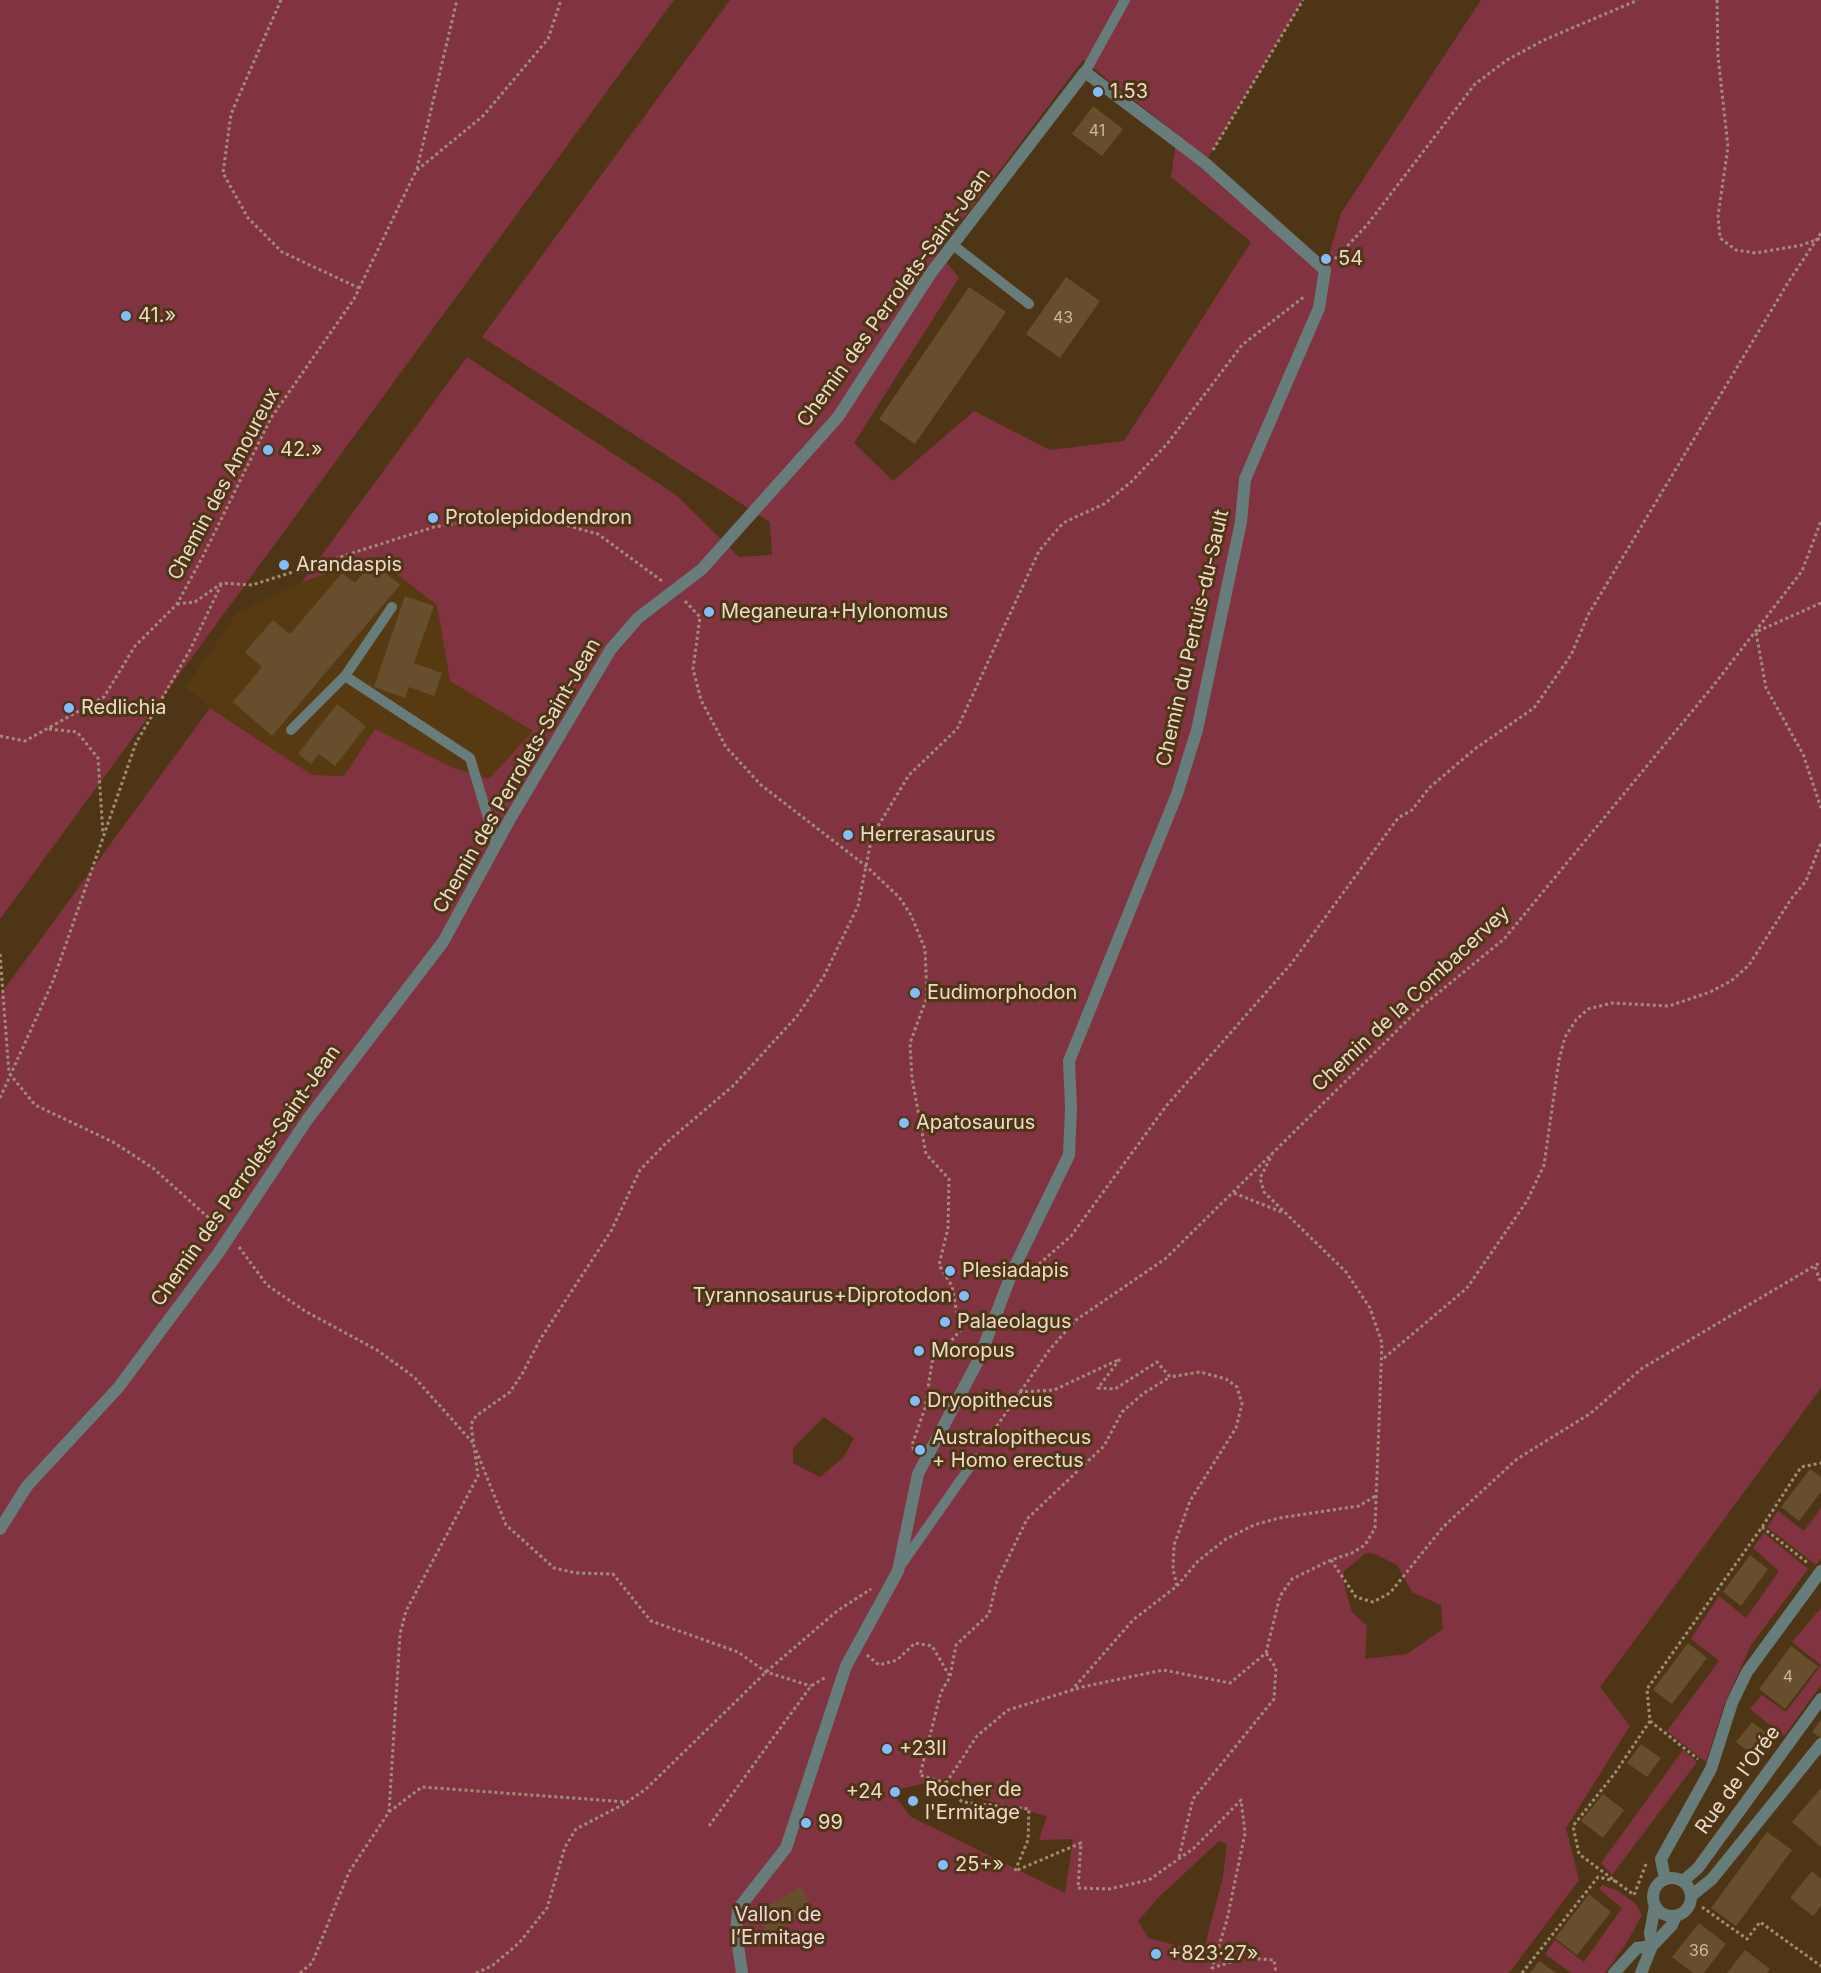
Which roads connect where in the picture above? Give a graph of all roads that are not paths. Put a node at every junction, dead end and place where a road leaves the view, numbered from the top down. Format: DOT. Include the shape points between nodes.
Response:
graph roads {
  1 [pos="1125,0"];
  2 [pos="1085,72"];
  3 [pos="953,245"];
  4 [pos="1029,304"];
  5 [pos="392,607"];
  6 [pos="345,676"];
  7 [pos="291,730"];
  8 [pos="496,844"];
  9 [pos="976,1458"];
  10 [pos="0,1529"];
  11 [pos="897,1571"];
  12 [pos="1821,1572"];
  13 [pos="1821,1699"];
  14 [pos="1821,1744"];
  15 [pos="1665,1879"];
  16 [pos="1683,1881"];
  17 [pos="1691,1896"];
  18 [pos="1655,1905"];
  19 [pos="1676,1916"];
  20 [pos="1652,1946"];
  21 [pos="742,1973"];
  22 [pos="1614,1973"];
  23 [pos="1641,1973"];
  1 -- 2 [label="lane, Chemin des Perrolets-Saint-Jean"];
  2 -- 3 [label="street, Chemin des Perrolets-Saint-Jean"];
  2 -- 11 [label="street, Chemin du Pertuis-du-Sault" via="1205,163 1325,270 1319,308 1245,479 1241,522 1197,729 1177,794 1069,1061 1069,1155 1013,1269 979,1359 918,1474"];
  3 -- 4 [label="lane"];
  3 -- 8 [label="street, Chemin des Perrolets-Saint-Jean" via="838,417 702,569 638,618 611,649"];
  5 -- 6 [label="lane"];
  6 -- 7 [label="lane"];
  6 -- 8 [label="lane" via="470,758"];
  8 -- 10 [label="street, Chemin des Perrolets-Saint-Jean" via="443,942 307,1120 230,1236 118,1388 27,1486"];
  9 -- 11 [label="lane, Chemin du Pertuis-du-Sault"];
  11 -- 21 [label="street, Chemin du Pertuis-du-Sault" via="846,1666 786,1848 738,1909 736,1932"];
  12 -- 15 [label="street" via="1747,1672 1732,1703 1711,1769 1661,1859"];
  13 -- 16 [label="street, Rue de l'Orée" via="1698,1868"];
  14 -- 17 [label="street" via="1705,1887"];
  15 -- 16 [label="street"];
  15 -- 18 [label="street" via="1653,1893"];
  16 -- 17 [label="street"];
  17 -- 19 [label="street" via="1686,1910"];
  18 -- 19 [label="street" via="1664,1914"];
  18 -- 20 [label="street"];
  19 -- 20 [label="street"];
  20 -- 22 [label="street" via="1637,1948"];
  20 -- 23 [label="street"];
}
